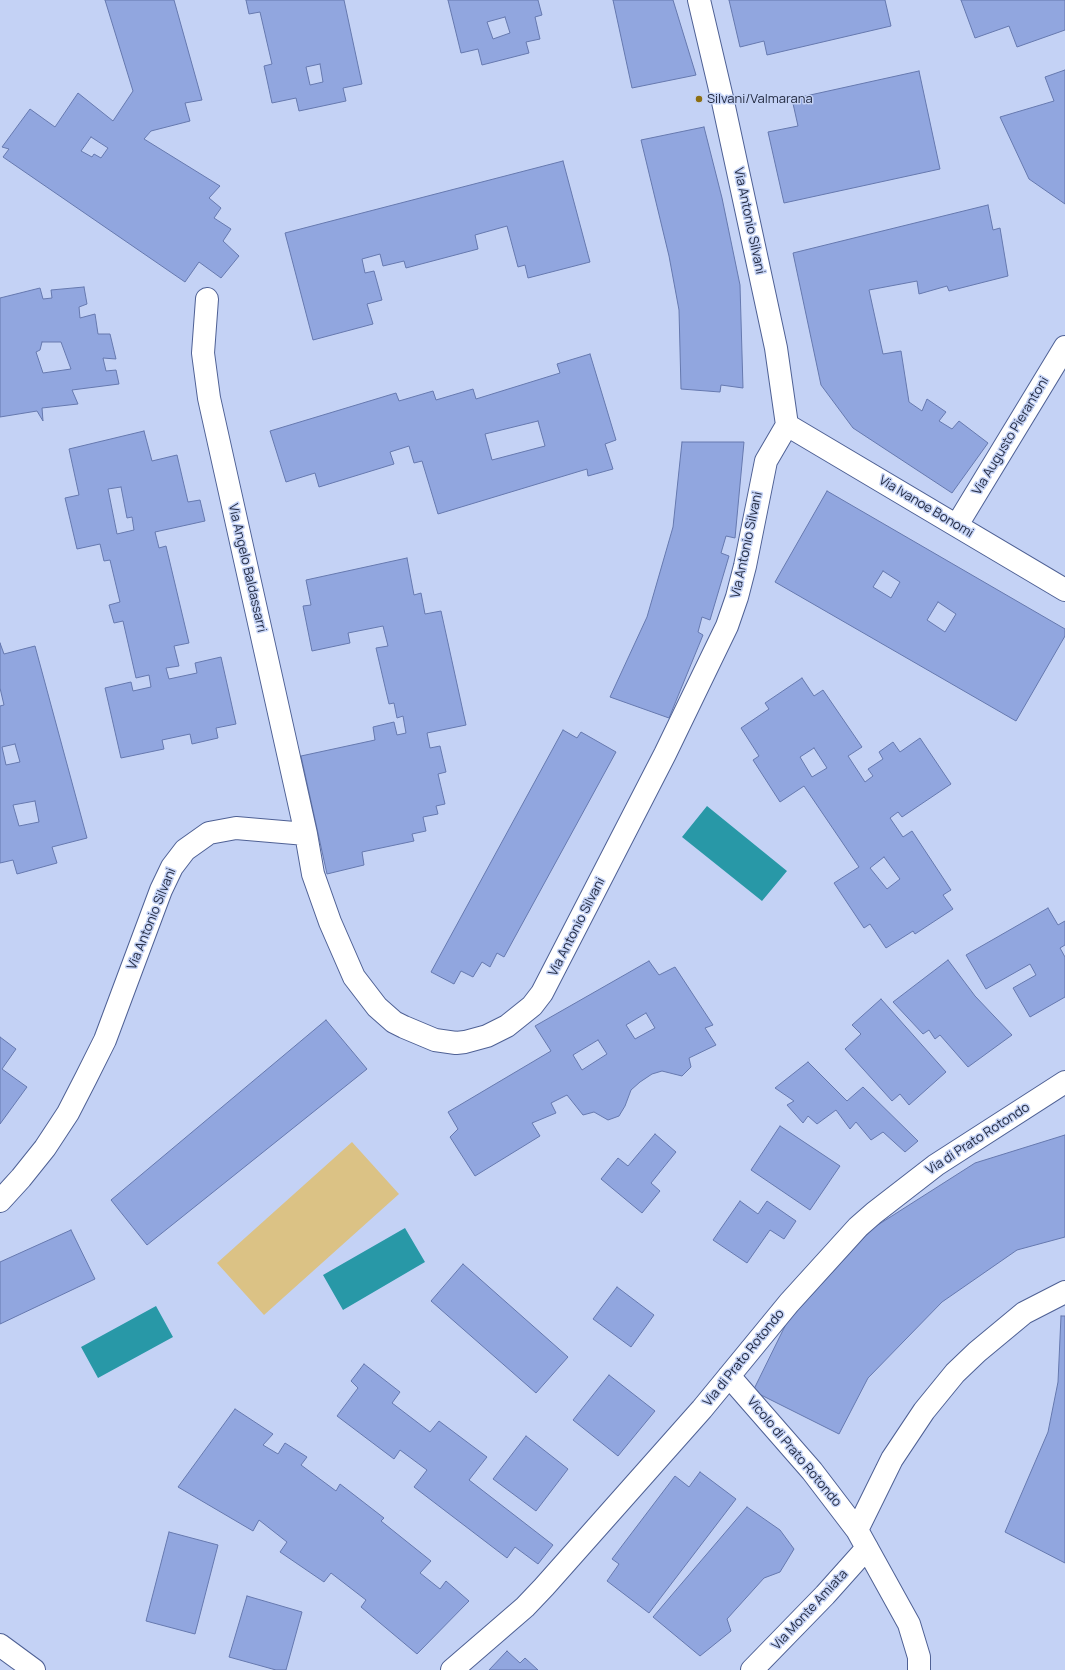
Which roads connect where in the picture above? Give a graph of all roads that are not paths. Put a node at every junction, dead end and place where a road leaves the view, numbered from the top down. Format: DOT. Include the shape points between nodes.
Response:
graph roads {
  1 [pos="699,0"];
  2 [pos="207,299"];
  3 [pos="1065,347"];
  4 [pos="787,425"];
  5 [pos="957,524"];
  6 [pos="1065,590"];
  7 [pos="306,834"];
  8 [pos="1065,1082"];
  9 [pos="0,1201"];
  10 [pos="1065,1292"];
  11 [pos="730,1376"];
  12 [pos="862,1539"];
  13 [pos="0,1645"];
  14 [pos="34,1670"];
  15 [pos="452,1670"];
  16 [pos="752,1670"];
  17 [pos="919,1670"];
  1 -- 4 [label="street, Via Antonio Silvani" via="776,348"];
  2 -- 7 [label="street, Via Angelo Baldassarri" via="203,353 209,398"];
  3 -- 5 [label="street, Via Augusto Pierantoni"];
  4 -- 5 [label="street, Via Ivanoe Bonomi"];
  4 -- 7 [label="street, Via Antonio Silvani" via="766,461 745,566 727,626 550,980 537,1001 520,1017 487,1036 456,1043 422,1036 383,1014 354,977 330,922 312,874"];
  5 -- 6 [label="street, Via Ivanoe Bonomi"];
  7 -- 9 [label="street, Via Antonio Silvani" via="250,829 223,830 202,837 178,858 164,883 105,1040 68,1113 45,1148"];
  8 -- 11 [label="street, Via di Prato Rotondo" via="936,1165 874,1213 847,1238 789,1303"];
  10 -- 12 [label="street, Via Monte Amiata" via="1024,1313 976,1352 955,1373 924,1411 892,1459"];
  11 -- 12 [label="street, Vicolo di Prato Rotondo" via="816,1475"];
  11 -- 15 [label="street, Via di Prato Rotondo" via="544,1588"];
  12 -- 16 [label="street, Via Monte Amiata" via="825,1595"];
  12 -- 17 [label="street" via="910,1624 919,1656"];
  13 -- 14 [label="street"];
}
